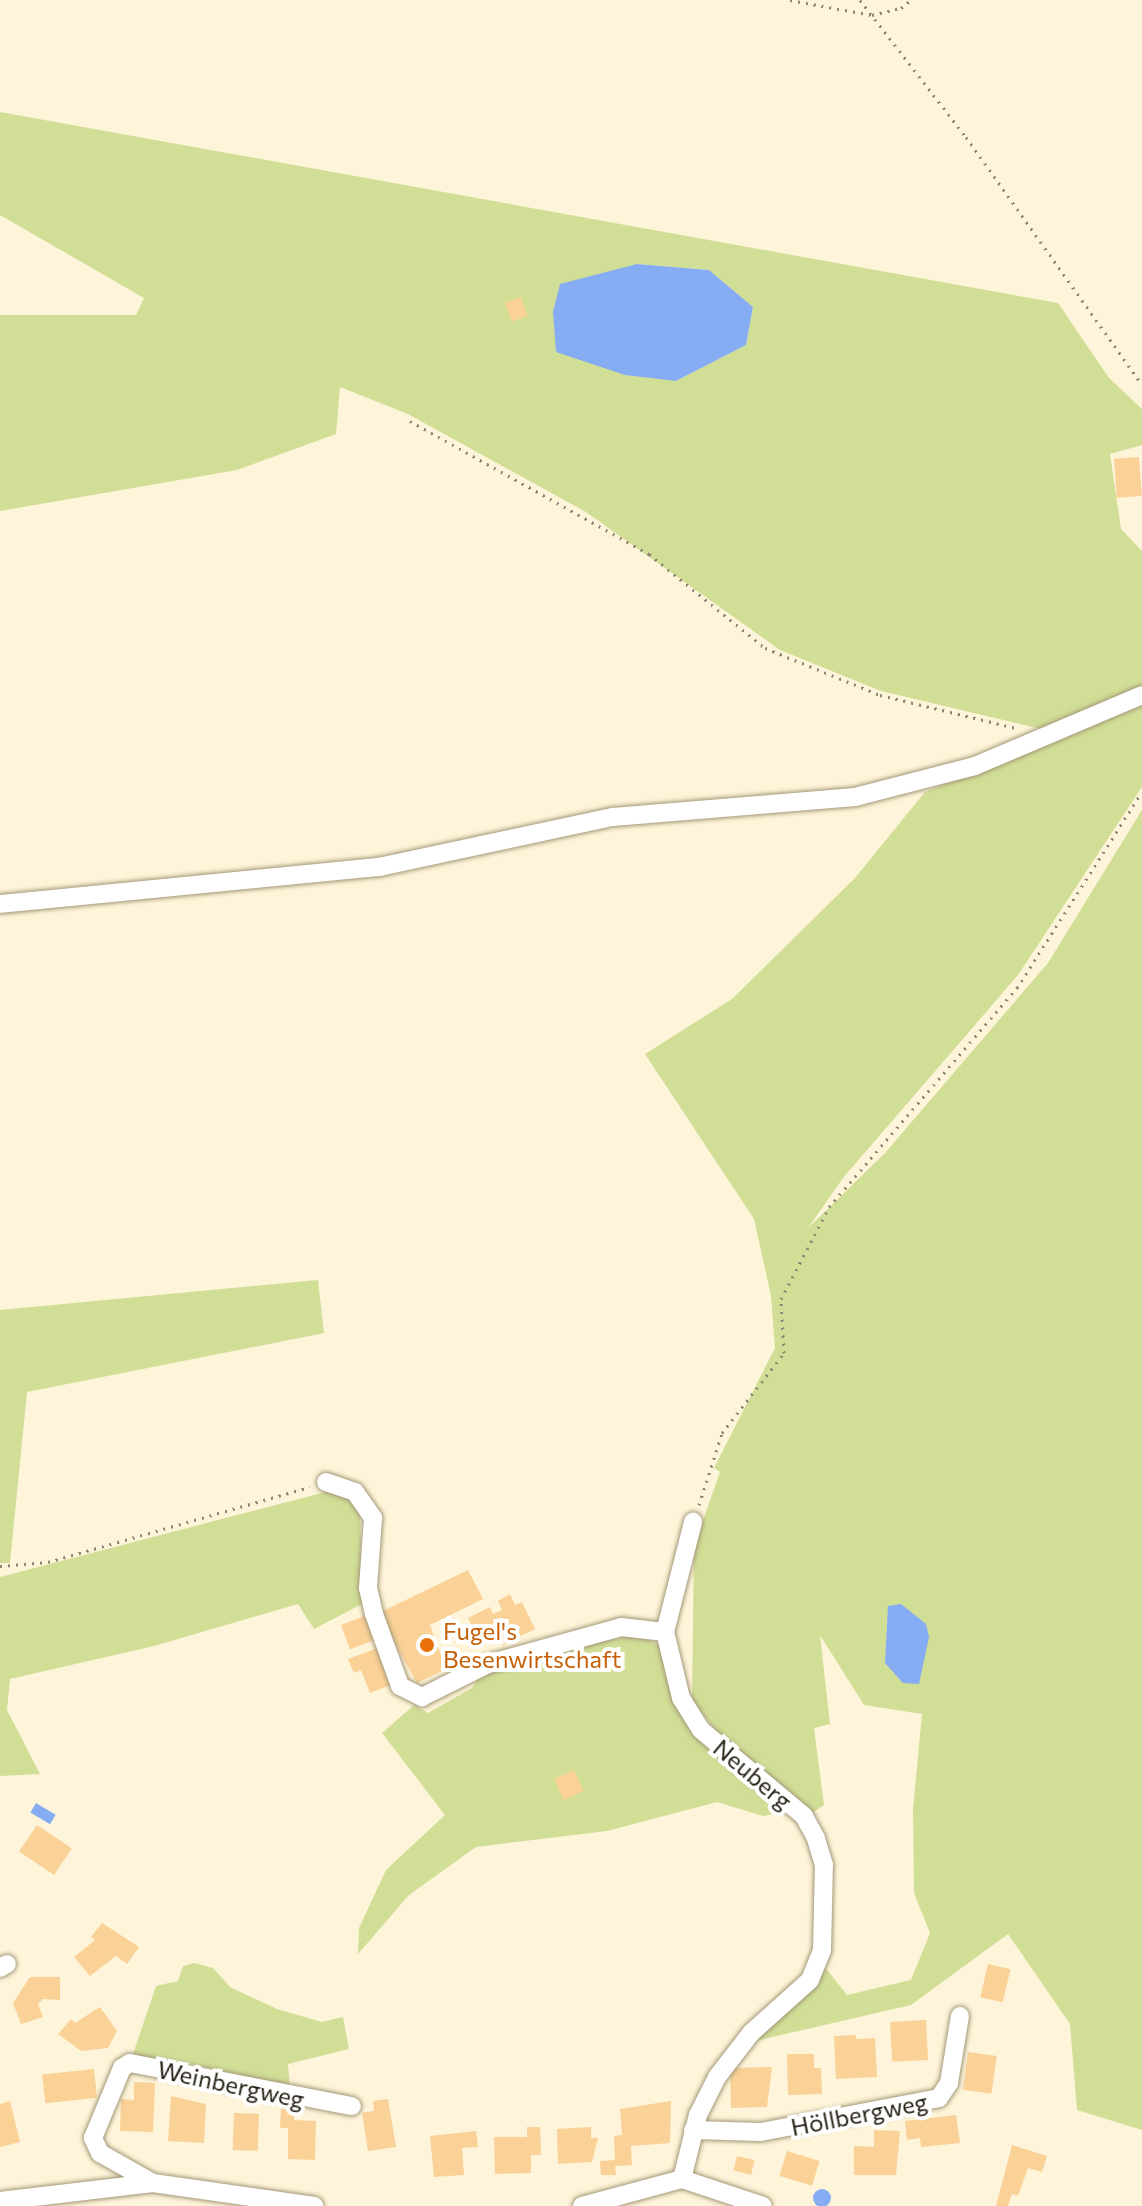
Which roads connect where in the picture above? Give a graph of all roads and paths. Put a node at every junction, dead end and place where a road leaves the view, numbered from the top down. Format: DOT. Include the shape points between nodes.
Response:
graph roads {
  1 [pos="790,0"];
  2 [pos="860,0"];
  3 [pos="911,0"];
  4 [pos="872,15"];
  5 [pos="1142,385"];
  6 [pos="410,421"];
  7 [pos="1142,695"];
  8 [pos="1017,728"];
  9 [pos="1142,792"];
  10 [pos="0,904"];
  11 [pos="326,1482"];
  12 [pos="693,1522"];
  13 [pos="0,1566"];
  14 [pos="665,1632"];
  15 [pos="960,2016"];
  16 [pos="352,2106"];
  17 [pos="693,2130"];
  18 [pos="682,2179"];
  19 [pos="153,2183"];
  20 [pos="0,2201"];
  21 [pos="314,2206"];
  22 [pos="582,2206"];
  23 [pos="763,2206"];
  1 -- 4 [label="path"];
  2 -- 4 [label="path"];
  3 -- 4 [label="path"];
  4 -- 5 [label="path" via="966,137"];
  6 -- 8 [label="path" via="649,554 765,648 880,695"];
  7 -- 10 [label="street" via="975,766 855,797 613,817 379,867"];
  9 -- 12 [label="path" via="1017,988 829,1207 781,1299 784,1353 722,1433"];
  11 -- 13 [label="path" via="48,1562"];
  11 -- 14 [label="street" via="346,1485 373,1518 368,1588 374,1614 400,1686 422,1697 488,1664 621,1627"];
  12 -- 14 [label="street"];
  14 -- 17 [label="street, Neuberg" via="689,1715 739,1765 804,1816 824,1865 818,1964 810,1980 731,2054"];
  15 -- 17 [label="street, Höllbergweg" via="949,2083 939,2098 761,2132"];
  16 -- 19 [label="street, Weinbergweg" via="130,2063 122,2068 93,2138 100,2153"];
  17 -- 18 [label="street, Neuberg"];
  18 -- 22 [label="street"];
  18 -- 23 [label="street"];
  19 -- 20 [label="street, Weinbergweg"];
  19 -- 21 [label="street, Weinbergweg"];
}
